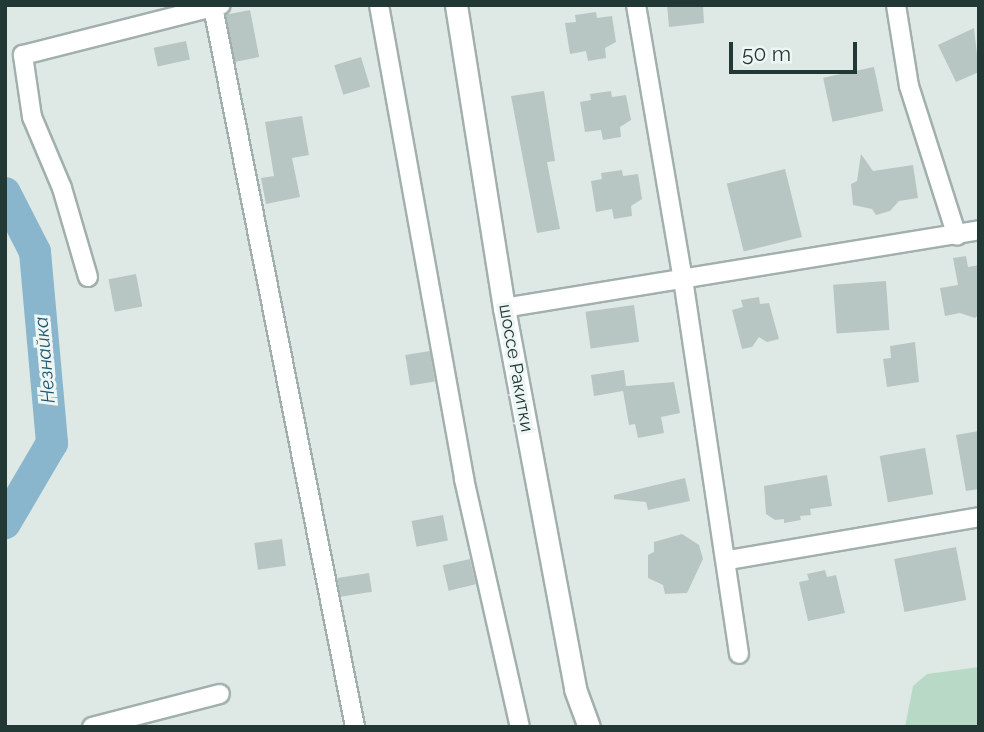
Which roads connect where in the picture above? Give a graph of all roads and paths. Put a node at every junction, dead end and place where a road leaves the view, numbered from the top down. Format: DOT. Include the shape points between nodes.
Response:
graph roads {
  1 [pos="379,5"];
  2 [pos="456,5"];
  3 [pos="636,5"];
  4 [pos="896,5"];
  5 [pos="217,6"];
  6 [pos="139,14"];
  7 [pos="979,230"];
  8 [pos="957,236"];
  9 [pos="88,277"];
  10 [pos="683,279"];
  11 [pos="505,308"];
  12 [pos="979,517"];
  13 [pos="728,560"];
  14 [pos="739,654"];
  15 [pos="220,694"];
  16 [pos="92,727"];
  17 [pos="355,727"];
  18 [pos="520,727"];
  19 [pos="589,727"];
  1 -- 18 [label="street" via="464,479"];
  2 -- 11 [label="main road, шоссе Ракитки"];
  3 -- 10 [label="street"];
  4 -- 8 [label="street" via="909,86"];
  5 -- 6 [label="street"];
  5 -- 17 [label="street"];
  6 -- 9 [label="street" via="23,55 33,117 62,188"];
  7 -- 8 [label="street"];
  8 -- 10 [label="street"];
  10 -- 11 [label="street"];
  10 -- 13 [label="street"];
  11 -- 19 [label="main road, шоссе Ракитки" via="575,689"];
  12 -- 13 [label="street"];
  13 -- 14 [label="street"];
  15 -- 16 [label="street"];
}
